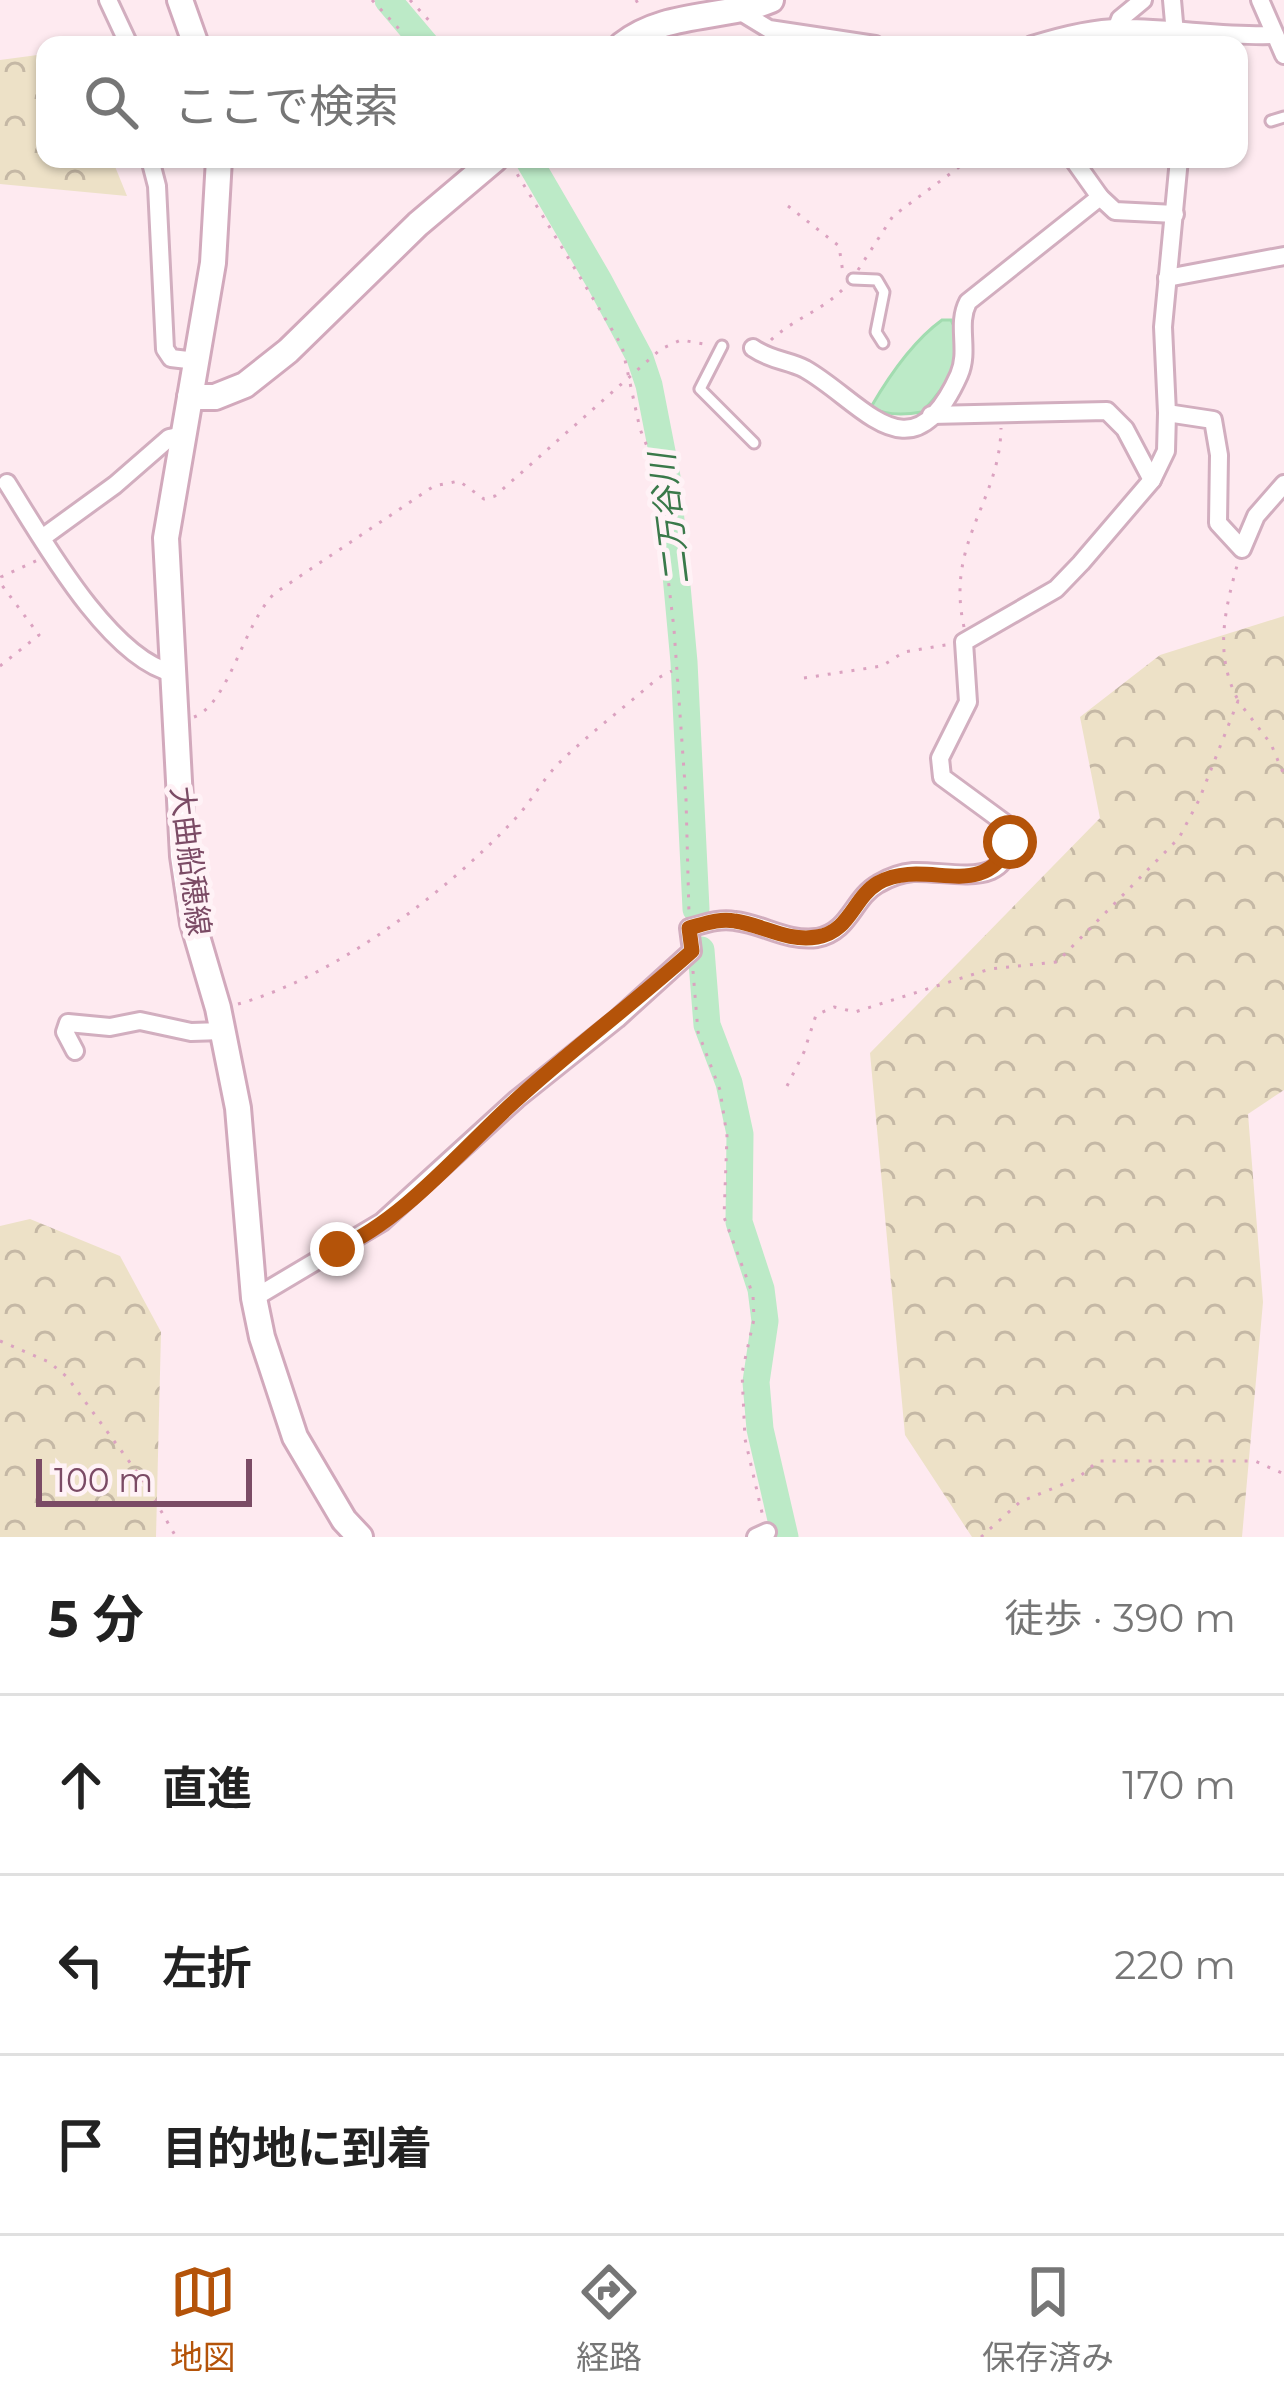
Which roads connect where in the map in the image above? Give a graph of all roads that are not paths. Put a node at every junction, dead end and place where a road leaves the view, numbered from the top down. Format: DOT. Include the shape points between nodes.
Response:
graph roads {
  1 [pos="108,0"];
  2 [pos="180,0"];
  3 [pos="771,0"];
  4 [pos="1143,0"];
  5 [pos="1172,0"];
  6 [pos="1260,0"];
  7 [pos="741,12"];
  8 [pos="1117,27"];
  9 [pos="1274,35"];
  10 [pos="125,36"];
  11 [pos="193,36"];
  12 [pos="638,36"];
  13 [pos="816,36"];
  14 [pos="1059,36"];
  15 [pos="1161,36"];
  16 [pos="1176,36"];
  17 [pos="1248,36"];
  18 [pos="1284,55"];
  19 [pos="1284,117"];
  20 [pos="1270,121"];
  21 [pos="152,168"];
  22 [pos="218,168"];
  23 [pos="484,168"];
  24 [pos="1079,168"];
  25 [pos="1178,168"];
  26 [pos="1100,197"];
  27 [pos="1175,214"];
  28 [pos="1284,256"];
  29 [pos="1167,278"];
  30 [pos="849,283"];
  31 [pos="883,344"];
  32 [pos="722,346"];
  33 [pos="753,348"];
  34 [pos="196,361"];
  35 [pos="190,397"];
  36 [pos="1167,413"];
  37 [pos="932,415"];
  38 [pos="184,435"];
  39 [pos="754,443"];
  40 [pos="1152,480"];
  41 [pos="7,483"];
  42 [pos="1284,484"];
  43 [pos="47,545"];
  44 [pos="173,673"];
  45 [pos="221,1020"];
  46 [pos="75,1051"];
  47 [pos="254,1298"];
  48 [pos="360,1537"];
  1 -- 10 [label="street"];
  2 -- 11 [label="main road"];
  3 -- 7 [label="main road"];
  4 -- 8 [label="street"];
  5 -- 16 [label="street"];
  6 -- 9 [label="street"];
  7 -- 12 [label="main road" via="663,22"];
  7 -- 13 [label="street" via="770,29"];
  8 -- 14 [label="street"];
  8 -- 15 [label="street"];
  9 -- 17 [label="street"];
  9 -- 18 [label="street"];
  19 -- 20 [label="lane"];
  21 -- 34 [label="street" via="165,349 171,358"];
  22 -- 34 [label="main road, 大曲船穂線"];
  23 -- 35 [label="main road" via="245,386"];
  24 -- 26 [label="street"];
  25 -- 27 [label="street"];
  26 -- 27 [label="street" via="1115,211"];
  26 -- 37 [label="street" via="968,302 959,375"];
  27 -- 29 [label="street"];
  28 -- 29 [label="street"];
  29 -- 36 [label="street"];
  30 -- 31 [label="lane" via="877,280 884,292 876,332"];
  32 -- 39 [label="lane" via="700,389"];
  33 -- 37 [label="street" via="802,368 884,424 912,429"];
  34 -- 35 [label="main road, 大曲船穂線"];
  35 -- 38 [label="main road, 大曲船穂線"];
  36 -- 40 [label="street" via="1166,451"];
  36 -- 42 [label="street" via="1213,420 1218,523 1242,549 1256,516"];
  37 -- 40 [label="street" via="1106,411"];
  38 -- 43 [label="street" via="169,438"];
  38 -- 44 [label="main road, 大曲船穂線" via="166,538"];
  40 -- 47 [label="street" via="1056,590 964,642 968,702 940,758 942,777 1006,824 1010,842 988,871 893,876 820,937 795,939 734,920 689,928 692,951 382,1222"];
  41 -- 43 [label="street"];
  43 -- 44 [label="street" via="112,632 157,670"];
  44 -- 45 [label="main road, 大曲船穂線" via="183,856"];
  45 -- 46 [label="street" via="191,1032 140,1022 68,1023"];
  45 -- 47 [label="main road, 大曲船穂線" via="238,1108"];
  47 -- 48 [label="main road, 大曲船穂線" via="295,1437"];
}
